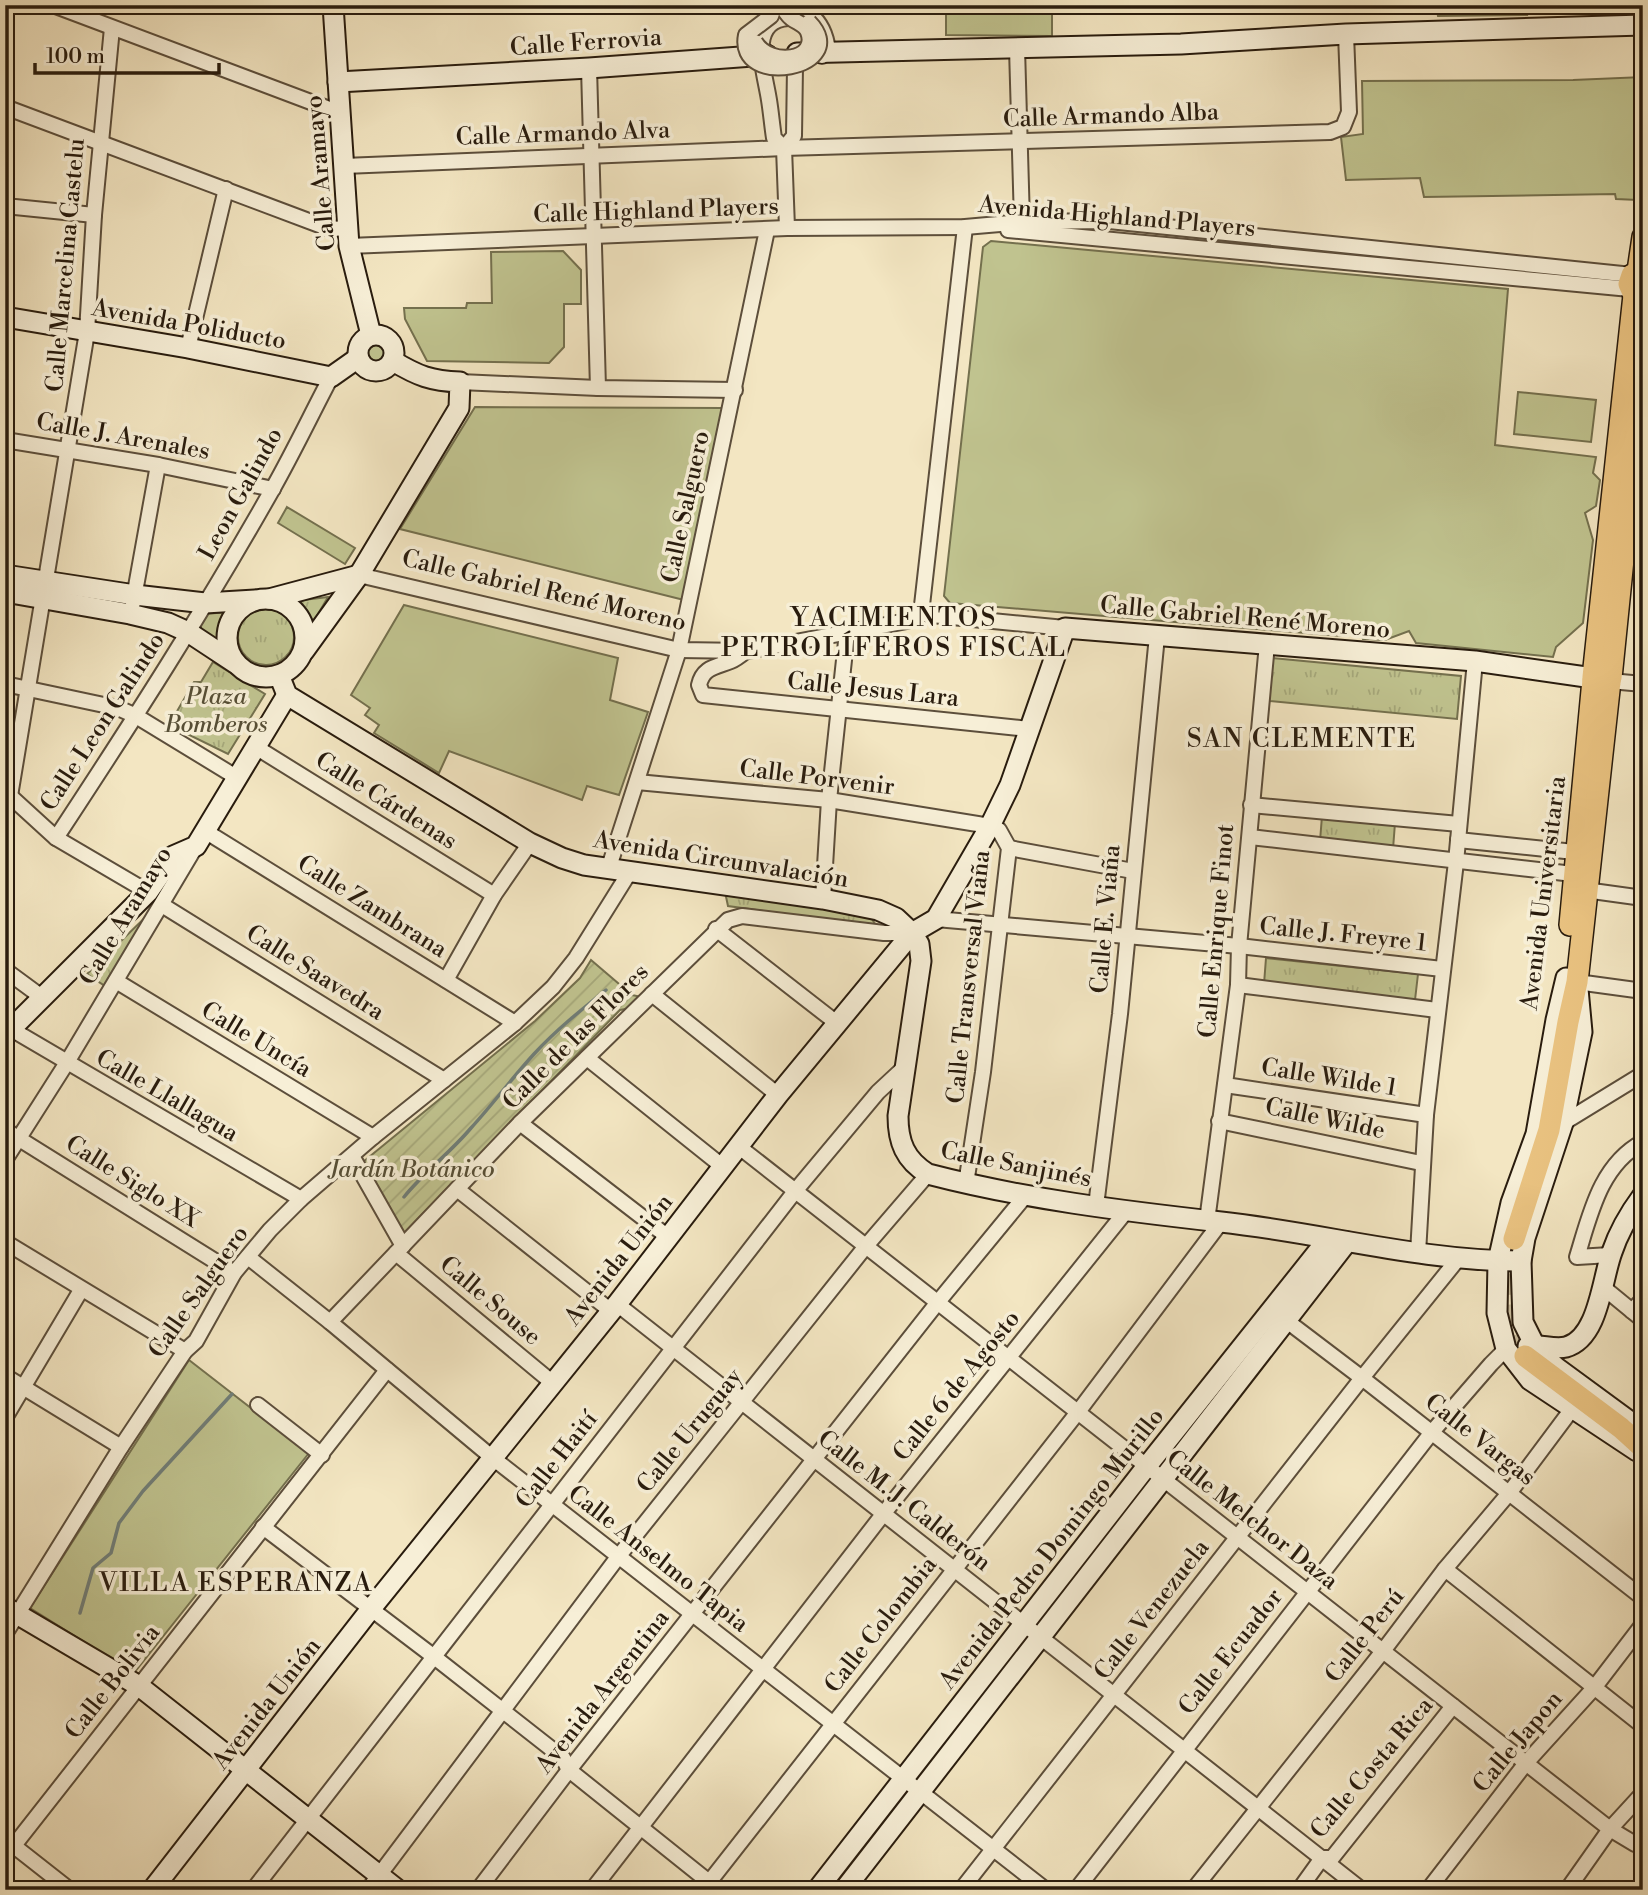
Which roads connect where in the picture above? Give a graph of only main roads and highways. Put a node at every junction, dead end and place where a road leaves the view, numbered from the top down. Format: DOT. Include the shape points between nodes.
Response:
graph roads {
  1 [pos="332,5"];
  2 [pos="1643,25"];
  3 [pos="338,82"];
  4 [pos="1643,237"];
  5 [pos="1637,283"];
  6 [pos="5,317"];
  7 [pos="372,335"];
  8 [pos="358,358"];
  9 [pos="393,361"];
  10 [pos="1643,362"];
  11 [pos="1634,413"];
  12 [pos="1624,550"];
  13 [pos="5,575"];
  14 [pos="359,575"];
  15 [pos="43,590"];
  16 [pos="5,592"];
  17 [pos="262,600"];
  18 [pos="133,605"];
  19 [pos="1065,628"];
  20 [pos="304,650"];
  21 [pos="237,665"];
  22 [pos="279,675"];
  23 [pos="1602,680"];
  24 [pos="287,695"];
  25 [pos="912,933"];
  26 [pos="1571,980"];
  27 [pos="8,1032"];
  28 [pos="1643,1195"];
  29 [pos="1514,1239"];
  30 [pos="1338,1241"];
  31 [pos="1498,1261"];
  32 [pos="1521,1261"];
  33 [pos="1279,1315"];
  34 [pos="1566,1347"];
  35 [pos="1522,1350"];
  36 [pos="1557,1368"];
  37 [pos="1621,1428"];
  38 [pos="1643,1431"];
  39 [pos="1643,1440"];
  40 [pos="1643,1448"];
  41 [pos="1643,1455"];
  42 [pos="11,1610"];
  43 [pos="246,1771"];
  44 [pos="374,1882"];
  45 [pos="152,1890"];
  46 [pos="398,1890"];
  47 [pos="817,1890"];
  48 [pos="844,1890"];
  1 -- 3 [label="main road, Calle Aramayo"];
  2 -- 3 [label="main road, Calle Ferrovia" via="1181,44 828,50"];
  3 -- 7 [label="main road, Calle Aramayo" via="349,237"];
  4 -- 5 [label="main road, Avenida Universitaria"];
  5 -- 11 [label="main road, Avenida Universitaria"];
  6 -- 8 [label="main road, Avenida Poliducto" via="331,377"];
  7 -- 8 [label="main road" via="361,341"];
  7 -- 9 [label="main road" via="383,335 392,344"];
  8 -- 9 [label="main road" via="372,371"];
  9 -- 14 [label="main road" via="418,376 460,382 459,408"];
  10 -- 11 [label="main road, Avenida Universitaria"];
  11 -- 12 [label="main road, Avenida Universitaria"];
  12 -- 23 [label="main road, Avenida Universitaria"];
  13 -- 15 [label="main road"];
  14 -- 17 [label="main road"];
  14 -- 20 [label="main road"];
  15 -- 16 [label="main road"];
  15 -- 18 [label="main road"];
  17 -- 18 [label="main road"];
  17 -- 20 [label="main road" via="281,602 299,616"];
  17 -- 21 [label="main road" via="243,606 228,627 230,653"];
  18 -- 21 [label="main road" via="188,632"];
  19 -- 23 [label="main road, Calle Gabriel René Moreno" via="1475,661"];
  19 -- 25 [label="main road, Avenida Unión" via="1010,785 990,826 936,919"];
  20 -- 22 [label="main road" via="296,665"];
  21 -- 22 [label="main road" via="253,676"];
  22 -- 24 [label="main road"];
  23 -- 26 [label="main road, Avenida Universitaria"];
  24 -- 25 [label="main road, Avenida Circunvalación" via="562,858 608,870 877,910 896,918"];
  24 -- 27 [label="main road, Calle Aramayo" via="201,839 173,856 155,899"];
  25 -- 30 [label="main road, Calle Sanjinés" via="922,961 898,1135 915,1166 966,1184 1026,1195"];
  25 -- 43 [label="main road, Avenida Unión" via="778,1095"];
  26 -- 29 [label="main road" via="1549,1130"];
  26 -- 31 [label="main road, Avenida Universitaria" via="1556,1020 1536,1134 1511,1203"];
  26 -- 32 [label="main road, Avenida Universitaria" via="1582,1032 1563,1123"];
  28 -- 34 [label="main road" via="1625,1220 1610,1255 1590,1325"];
  30 -- 31 [label="main road"];
  30 -- 33 [label="main road, Avenida Pedro Domingo Murillo"];
  31 -- 32 [label="main road"];
  31 -- 35 [label="main road, Avenida Universitaria" via="1497,1313"];
  32 -- 35 [label="main road, Avenida Universitaria"];
  33 -- 47 [label="main road, Avenida Pedro Domingo Murillo" via="1147,1466"];
  33 -- 48 [label="main road, Avenida Pedro Domingo Murillo" via="1165,1480"];
  34 -- 35 [label="main road"];
  34 -- 36 [label="main road" via="1557,1358"];
  35 -- 36 [label="main road, Avenida Universitaria"];
  35 -- 37 [label="main road"];
  35 -- 41 [label="main road, Avenida Universitaria" via="1530,1380"];
  36 -- 38 [label="main road, Avenida Universitaria"];
  37 -- 39 [label="main road"];
  37 -- 40 [label="main road"];
  42 -- 43 [label="main road" via="139,1686"];
  43 -- 44 [label="main road"];
  43 -- 45 [label="main road, Avenida Unión"];
  44 -- 46 [label="main road"];
}
